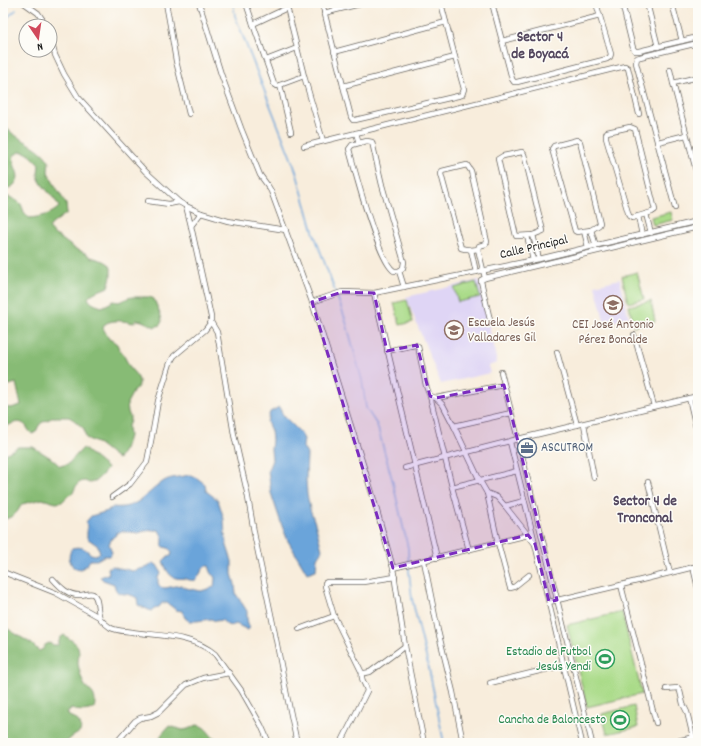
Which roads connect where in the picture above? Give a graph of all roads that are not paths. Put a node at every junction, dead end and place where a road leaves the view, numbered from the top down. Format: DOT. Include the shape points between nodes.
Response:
graph roads {
  1 [pos="24,3"];
  2 [pos="166,3"];
  3 [pos="199,3"];
  4 [pos="246,3"];
  5 [pos="322,3"];
  6 [pos="364,3"];
  7 [pos="441,3"];
  8 [pos="492,3"];
  9 [pos="596,3"];
  10 [pos="622,3"];
  11 [pos="647,3"];
  12 [pos="672,3"];
  13 [pos="697,3"];
  14 [pos="287,6"];
  15 [pos="698,8"];
  16 [pos="324,13"];
  17 [pos="600,16"];
  18 [pos="42,18"];
  19 [pos="446,22"];
  20 [pos="253,24"];
  21 [pos="698,36"];
  22 [pos="502,40"];
  23 [pos="682,41"];
  24 [pos="698,43"];
  25 [pos="658,47"];
  26 [pos="297,48"];
  27 [pos="334,52"];
  28 [pos="455,57"];
  29 [pos="56,58"];
  30 [pos="266,60"];
  31 [pos="670,70"];
  32 [pos="304,76"];
  33 [pos="698,77"];
  34 [pos="673,83"];
  35 [pos="280,85"];
  36 [pos="343,86"];
  37 [pos="189,114"];
  38 [pos="639,114"];
  39 [pos="291,132"];
  40 [pos="356,133"];
  41 [pos="686,135"];
  42 [pos="323,141"];
  43 [pos="658,142"];
  44 [pos="359,143"];
  45 [pos="304,146"];
  46 [pos="698,178"];
  47 [pos="148,200"];
  48 [pos="179,202"];
  49 [pos="186,206"];
  50 [pos="675,208"];
  51 [pos="201,213"];
  52 [pos="646,214"];
  53 [pos="638,216"];
  54 [pos="698,221"];
  55 [pos="191,226"];
  56 [pos="698,227"];
  57 [pos="286,230"];
  58 [pos="591,230"];
  59 [pos="584,231"];
  60 [pos="651,233"];
  61 [pos="533,235"];
  62 [pos="642,235"];
  63 [pos="527,236"];
  64 [pos="596,246"];
  65 [pos="588,248"];
  66 [pos="478,249"];
  67 [pos="472,250"];
  68 [pos="539,259"];
  69 [pos="533,260"];
  70 [pos="400,271"];
  71 [pos="484,271"];
  72 [pos="476,272"];
  73 [pos="485,278"];
  74 [pos="404,287"];
  75 [pos="374,293"];
  76 [pos="312,302"];
  77 [pos="490,320"];
  78 [pos="211,322"];
  79 [pos="634,336"];
  80 [pos="387,351"];
  81 [pos="557,352"];
  82 [pos="501,372"];
  83 [pos="504,384"];
  84 [pos="430,396"];
  85 [pos="698,396"];
  86 [pos="436,398"];
  87 [pos="689,398"];
  88 [pos="654,406"];
  89 [pos="511,413"];
  90 [pos="584,424"];
  91 [pos="577,425"];
  92 [pos="454,426"];
  93 [pos="698,436"];
  94 [pos="518,439"];
  95 [pos="510,442"];
  96 [pos="466,453"];
  97 [pos="445,458"];
  98 [pos="416,465"];
  99 [pos="405,468"];
  100 [pos="517,471"];
  101 [pos="594,478"];
  102 [pos="480,481"];
  103 [pos="648,482"];
  104 [pos="452,487"];
  105 [pos="487,493"];
  106 [pos="112,497"];
  107 [pos="524,501"];
  108 [pos="505,506"];
  109 [pos="528,536"];
  110 [pos="498,543"];
  111 [pos="535,544"];
  112 [pos="469,550"];
  113 [pos="437,558"];
  114 [pos="422,562"];
  115 [pos="696,566"];
  116 [pos="395,568"];
  117 [pos="3,572"];
  118 [pos="670,573"];
  119 [pos="529,575"];
  120 [pos="395,577"];
  121 [pos="53,579"];
  122 [pos="621,585"];
  123 [pos="698,588"];
  124 [pos="557,600"];
  125 [pos="549,602"];
  126 [pos="334,616"];
  127 [pos="99,617"];
  128 [pos="299,629"];
  129 [pos="405,646"];
  130 [pos="564,665"];
  131 [pos="229,673"];
  132 [pos="362,673"];
  133 [pos="490,683"];
  134 [pos="666,689"];
  135 [pos="656,723"];
  136 [pos="696,736"];
  137 [pos="116,743"];
  138 [pos="269,743"];
  139 [pos="297,743"];
  140 [pos="341,743"];
  141 [pos="424,743"];
  142 [pos="463,743"];
  143 [pos="582,743"];
  144 [pos="592,743"];
  145 [pos="669,743"];
  1 -- 18 [label="street" via="38,12"];
  2 -- 37 [label="street"];
  3 -- 57 [label="street" via="241,128 260,175 271,191"];
  4 -- 20 [label="street"];
  5 -- 16 [label="street"];
  6 -- 16 [label="street"];
  7 -- 19 [label="street"];
  8 -- 22 [label="street"];
  9 -- 17 [label="street"];
  10 -- 25 [label="street" via="635,51"];
  11 -- 25 [label="street"];
  12 -- 23 [label="street"];
  13 -- 15 [label="street"];
  14 -- 20 [label="street"];
  14 -- 26 [label="street"];
  16 -- 27 [label="street"];
  17 -- 22 [label="street"];
  17 -- 22 [label="street" via="610,57 517,82 512,79"];
  19 -- 27 [label="street"];
  19 -- 28 [label="street"];
  20 -- 30 [label="street"];
  21 -- 23 [label="street"];
  23 -- 25 [label="street"];
  24 -- 43 [label="street" via="637,58 636,63"];
  26 -- 30 [label="street"];
  26 -- 32 [label="street"];
  27 -- 36 [label="street"];
  28 -- 36 [label="street"];
  28 -- 36 [label="street" via="464,89 462,95 353,120"];
  29 -- 48 [label="street" via="78,97 145,171"];
  30 -- 35 [label="street" via="274,84"];
  31 -- 34 [label="street"];
  32 -- 35 [label="street"];
  32 -- 42 [label="street"];
  33 -- 34 [label="street"];
  34 -- 41 [label="street"];
  35 -- 39 [label="street"];
  38 -- 40 [label="street" via="628,68 625,66"];
  40 -- 42 [label="street"];
  40 -- 44 [label="street"];
  41 -- 43 [label="street"];
  41 -- 46 [label="street"];
  42 -- 45 [label="street"];
  43 -- 50 [label="street"];
  44 -- 70 [label="street" via="372,142 404,262"];
  44 -- 70 [label="street" via="349,149 361,191 378,244 389,267 394,272"];
  47 -- 48 [label="street" via="169,204"];
  48 -- 49 [label="street"];
  49 -- 51 [label="street"];
  49 -- 55 [label="street"];
  51 -- 55 [label="street"];
  51 -- 57 [label="street" via="228,221"];
  52 -- 53 [label="street"];
  52 -- 53 [label="street" via="655,210 635,129 630,127 607,132 606,138 629,216"];
  52 -- 60 [label="street"];
  53 -- 62 [label="street"];
  54 -- 60 [label="street, Calle Principal"];
  55 -- 78 [label="street"];
  56 -- 73 [label="street"];
  57 -- 76 [label="street"];
  58 -- 59 [label="street"];
  58 -- 59 [label="street" via="600,223 580,142 577,140 554,146 552,150 575,231"];
  58 -- 64 [label="street"];
  59 -- 65 [label="street"];
  60 -- 62 [label="street, Calle Principal"];
  61 -- 63 [label="street"];
  61 -- 63 [label="street" via="543,231 522,152 498,159 516,236"];
  61 -- 68 [label="street"];
  62 -- 64 [label="street, Calle Principal"];
  63 -- 69 [label="street"];
  64 -- 65 [label="street, Calle Principal"];
  65 -- 68 [label="street, Calle Principal"];
  66 -- 67 [label="street"];
  66 -- 67 [label="street" via="488,242 471,171 467,165 442,171 441,174 461,248"];
  66 -- 71 [label="street"];
  67 -- 72 [label="street"];
  68 -- 69 [label="street, Calle Principal"];
  69 -- 71 [label="street, Calle Principal"];
  70 -- 74 [label="street"];
  71 -- 72 [label="street, Calle Principal"];
  71 -- 73 [label="street"];
  72 -- 74 [label="street, Calle Principal"];
  73 -- 77 [label="street" via="481,281"];
  74 -- 75 [label="street, Calle Principal"];
  75 -- 76 [label="street, Calle Principal" via="342,292"];
  75 -- 80 [label="street"];
  76 -- 116 [label="street"];
  78 -- 106 [label="street" via="174,356 170,363 158,401 147,462 130,484"];
  78 -- 139 [label="street" via="217,332 234,435"];
  79 -- 88 [label="street"];
  80 -- 84 [label="street" via="418,346"];
  80 -- 98 [label="street"];
  81 -- 91 [label="street"];
  82 -- 83 [label="street"];
  83 -- 86 [label="street"];
  83 -- 89 [label="street"];
  84 -- 86 [label="street"];
  84 -- 97 [label="street"];
  85 -- 87 [label="street"];
  86 -- 92 [label="street" via="443,405"];
  87 -- 88 [label="street"];
  87 -- 93 [label="street"];
  88 -- 90 [label="street"];
  89 -- 92 [label="street"];
  89 -- 94 [label="street"];
  90 -- 91 [label="street"];
  90 -- 101 [label="street"];
  91 -- 94 [label="street"];
  92 -- 96 [label="street"];
  94 -- 95 [label="street"];
  94 -- 124 [label="street"];
  95 -- 96 [label="street"];
  95 -- 100 [label="street"];
  96 -- 97 [label="street"];
  96 -- 102 [label="street"];
  97 -- 98 [label="street"];
  97 -- 104 [label="street"];
  98 -- 99 [label="street"];
  98 -- 113 [label="street"];
  100 -- 102 [label="street"];
  100 -- 107 [label="street"];
  102 -- 104 [label="street"];
  102 -- 105 [label="street"];
  103 -- 118 [label="street"];
  104 -- 112 [label="street"];
  105 -- 108 [label="street" via="497,497"];
  105 -- 110 [label="street"];
  107 -- 108 [label="street"];
  107 -- 111 [label="street"];
  108 -- 109 [label="street"];
  109 -- 110 [label="street"];
  109 -- 111 [label="street"];
  110 -- 112 [label="street"];
  110 -- 119 [label="street" via="510,588 514,588"];
  111 -- 125 [label="street"];
  112 -- 113 [label="street"];
  113 -- 114 [label="street"];
  114 -- 116 [label="street"];
  114 -- 142 [label="street" via="454,692"];
  115 -- 118 [label="street"];
  115 -- 123 [label="street"];
  116 -- 120 [label="street"];
  117 -- 127 [label="street" via="56,593"];
  118 -- 122 [label="street"];
  120 -- 126 [label="street" via="363,582 325,583"];
  120 -- 129 [label="street"];
  121 -- 127 [label="street" via="70,594 93,594"];
  122 -- 124 [label="street"];
  122 -- 135 [label="street"];
  124 -- 125 [label="street"];
  124 -- 144 [label="street"];
  125 -- 130 [label="street"];
  126 -- 128 [label="street"];
  126 -- 132 [label="street"];
  127 -- 131 [label="street" via="112,628 176,637 211,650"];
  129 -- 132 [label="street" via="370,672"];
  129 -- 141 [label="street"];
  130 -- 133 [label="street"];
  130 -- 143 [label="street"];
  131 -- 137 [label="street" via="203,678 186,685 158,712 135,721"];
  131 -- 138 [label="street"];
  132 -- 140 [label="street" via="361,679 367,691"];
  134 -- 136 [label="street" via="678,688 680,691"];
  136 -- 145 [label="street"];
}
